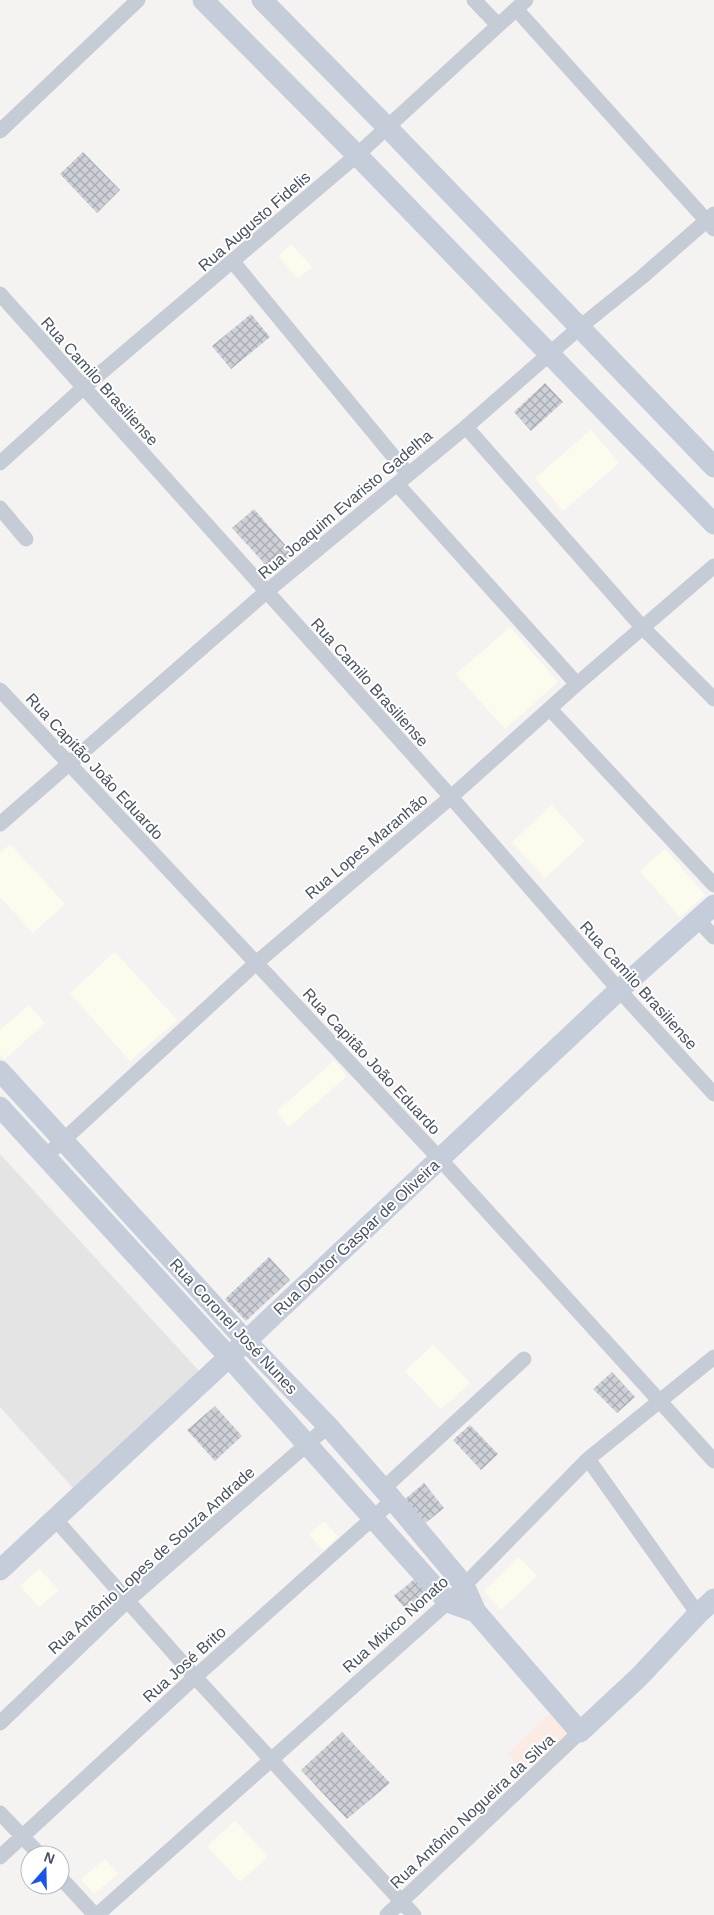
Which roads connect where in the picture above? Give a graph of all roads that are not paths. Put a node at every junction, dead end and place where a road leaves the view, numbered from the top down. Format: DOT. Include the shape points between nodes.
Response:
graph roads {
  1 [pos="138,0"];
  2 [pos="204,0"];
  3 [pos="262,0"];
  4 [pos="474,0"];
  5 [pos="521,4"];
  6 [pos="498,25"];
  7 [pos="387,127"];
  8 [pos="0,131"];
  9 [pos="357,155"];
  10 [pos="711,221"];
  11 [pos="233,262"];
  12 [pos="0,294"];
  13 [pos="580,327"];
  14 [pos="549,354"];
  15 [pos="83,388"];
  16 [pos="466,427"];
  17 [pos="0,463"];
  18 [pos="714,467"];
  19 [pos="403,479"];
  20 [pos="0,508"];
  21 [pos="714,524"];
  22 [pos="26,538"];
  23 [pos="714,566"];
  24 [pos="266,592"];
  25 [pos="643,628"];
  26 [pos="577,684"];
  27 [pos="0,690"];
  28 [pos="714,699"];
  29 [pos="550,709"];
  30 [pos="68,763"];
  31 [pos="451,797"];
  32 [pos="0,824"];
  33 [pos="714,885"];
  34 [pos="714,905"];
  35 [pos="698,920"];
  36 [pos="714,937"];
  37 [pos="255,964"];
  38 [pos="619,990"];
  39 [pos="0,1071"];
  40 [pos="714,1094"];
  41 [pos="0,1107"];
  42 [pos="62,1140"];
  43 [pos="46,1156"];
  44 [pos="439,1158"];
  45 [pos="246,1341"];
  46 [pos="230,1357"];
  47 [pos="714,1357"];
  48 [pos="524,1359"];
  49 [pos="661,1401"];
  50 [pos="328,1426"];
  51 [pos="306,1445"];
  52 [pos="588,1459"];
  53 [pos="714,1461"];
  54 [pos="388,1495"];
  55 [pos="373,1518"];
  56 [pos="55,1519"];
  57 [pos="0,1570"];
  58 [pos="464,1585"];
  59 [pos="714,1599"];
  60 [pos="127,1601"];
  61 [pos="448,1602"];
  62 [pos="476,1612"];
  63 [pos="698,1614"];
  64 [pos="195,1677"];
  65 [pos="0,1722"];
  66 [pos="580,1732"];
  67 [pos="272,1759"];
  68 [pos="0,1813"];
  69 [pos="22,1836"];
  70 [pos="31,1845"];
  71 [pos="0,1857"];
  72 [pos="70,1888"];
  73 [pos="401,1902"];
  74 [pos="96,1915"];
  75 [pos="388,1915"];
  76 [pos="414,1915"];
  1 -- 8 [label="street"];
  2 -- 9 [label="street"];
  3 -- 7 [label="street"];
  4 -- 6 [label="street"];
  5 -- 6 [label="street, Rua Augusto Fidelis"];
  5 -- 10 [label="street"];
  6 -- 7 [label="street, Rua Augusto Fidelis"];
  7 -- 9 [label="street, Rua Augusto Fidelis"];
  7 -- 13 [label="street"];
  9 -- 11 [label="street, Rua Augusto Fidelis"];
  9 -- 14 [label="street"];
  10 -- 13 [label="street, Rua Joaquim Evaristo Gadelha"];
  11 -- 15 [label="street, Rua Augusto Fidelis"];
  11 -- 19 [label="street"];
  12 -- 15 [label="street, Rua Camilo Brasiliense"];
  13 -- 14 [label="street, Rua Joaquim Evaristo Gadelha"];
  13 -- 18 [label="street"];
  14 -- 16 [label="street, Rua Joaquim Evaristo Gadelha"];
  14 -- 21 [label="street"];
  15 -- 17 [label="street, Rua Augusto Fidelis"];
  15 -- 24 [label="street, Rua Camilo Brasiliense"];
  16 -- 19 [label="street, Rua Joaquim Evaristo Gadelha"];
  16 -- 25 [label="street"];
  19 -- 24 [label="street, Rua Joaquim Evaristo Gadelha"];
  19 -- 26 [label="street"];
  20 -- 22 [label="street"];
  23 -- 25 [label="street, Rua Lopes Maranhão"];
  24 -- 30 [label="street, Rua Joaquim Evaristo Gadelha"];
  24 -- 31 [label="street, Rua Camilo Brasiliense"];
  25 -- 26 [label="street, Rua Lopes Maranhão"];
  25 -- 28 [label="street"];
  26 -- 29 [label="street, Rua Lopes Maranhão"];
  27 -- 30 [label="street, Rua Capitão João Eduardo"];
  29 -- 31 [label="street, Rua Lopes Maranhão"];
  29 -- 33 [label="street"];
  30 -- 32 [label="street, Rua Joaquim Evaristo Gadelha"];
  30 -- 37 [label="street, Rua Capitão João Eduardo"];
  31 -- 37 [label="street, Rua Lopes Maranhão"];
  31 -- 38 [label="street, Rua Camilo Brasiliense"];
  34 -- 35 [label="street, Rua Doutor Gaspar de Oliveira"];
  35 -- 36 [label="street"];
  35 -- 38 [label="street, Rua Doutor Gaspar de Oliveira"];
  37 -- 42 [label="street, Rua Lopes Maranhão"];
  37 -- 44 [label="street, Rua Capitão João Eduardo"];
  38 -- 40 [label="street, Rua Camilo Brasiliense"];
  38 -- 44 [label="street, Rua Doutor Gaspar de Oliveira"];
  39 -- 42 [label="street, Rua Coronel José Nunes"];
  41 -- 43 [label="street, Rua Coronel José Nunes"];
  42 -- 43 [label="street, Rua Lopes Maranhão"];
  42 -- 45 [label="street, Rua Coronel José Nunes"];
  43 -- 46 [label="street, Rua Coronel José Nunes"];
  44 -- 45 [label="street, Rua Doutor Gaspar de Oliveira"];
  44 -- 49 [label="street, Rua Capitão João Eduardo"];
  45 -- 46 [label="street, Rua Doutor Gaspar de Oliveira"];
  45 -- 50 [label="street, Rua Coronel José Nunes"];
  46 -- 51 [label="street, Rua Coronel José Nunes"];
  46 -- 56 [label="street, Rua Doutor Gaspar de Oliveira"];
  47 -- 49 [label="street, Rua Mixico Nonato"];
  48 -- 54 [label="street, Rua José Brito"];
  49 -- 52 [label="street, Rua Mixico Nonato"];
  49 -- 53 [label="street, Rua Capitão João Eduardo"];
  50 -- 51 [label="street, Rua Antônio Lopes de Souza Andrade"];
  50 -- 54 [label="street, Rua Coronel José Nunes"];
  51 -- 55 [label="street, Rua Coronel José Nunes"];
  51 -- 60 [label="street, Rua Antônio Lopes de Souza Andrade"];
  52 -- 58 [label="street, Rua Mixico Nonato"];
  52 -- 63 [label="street"];
  54 -- 55 [label="street, Rua José Brito"];
  54 -- 58 [label="street, Rua Coronel José Nunes"];
  55 -- 61 [label="street, Rua Coronel José Nunes"];
  55 -- 64 [label="street, Rua José Brito"];
  56 -- 57 [label="street, Rua Doutor Gaspar de Oliveira"];
  56 -- 60 [label="street"];
  58 -- 61 [label="street, Rua Mixico Nonato"];
  58 -- 62 [label="street, Rua Coronel José Nunes"];
  59 -- 63 [label="street"];
  60 -- 64 [label="street"];
  60 -- 65 [label="street, Rua Antônio Lopes de Souza Andrade"];
  61 -- 62 [label="street"];
  61 -- 67 [label="street, Rua Mixico Nonato"];
  62 -- 66 [label="street"];
  63 -- 66 [label="street" via="639,1677"];
  64 -- 67 [label="street"];
  64 -- 69 [label="street, Rua José Brito"];
  66 -- 73 [label="street, Rua Antônio Nogueira da Silva"];
  67 -- 73 [label="street"];
  67 -- 74 [label="street, Rua Mixico Nonato"];
  68 -- 69 [label="street"];
  69 -- 70 [label="street"];
  69 -- 71 [label="street, Rua José Brito"];
  72 -- 74 [label="street"];
  73 -- 75 [label="street, Rua Antônio Nogueira da Silva"];
  73 -- 76 [label="street"];
}
